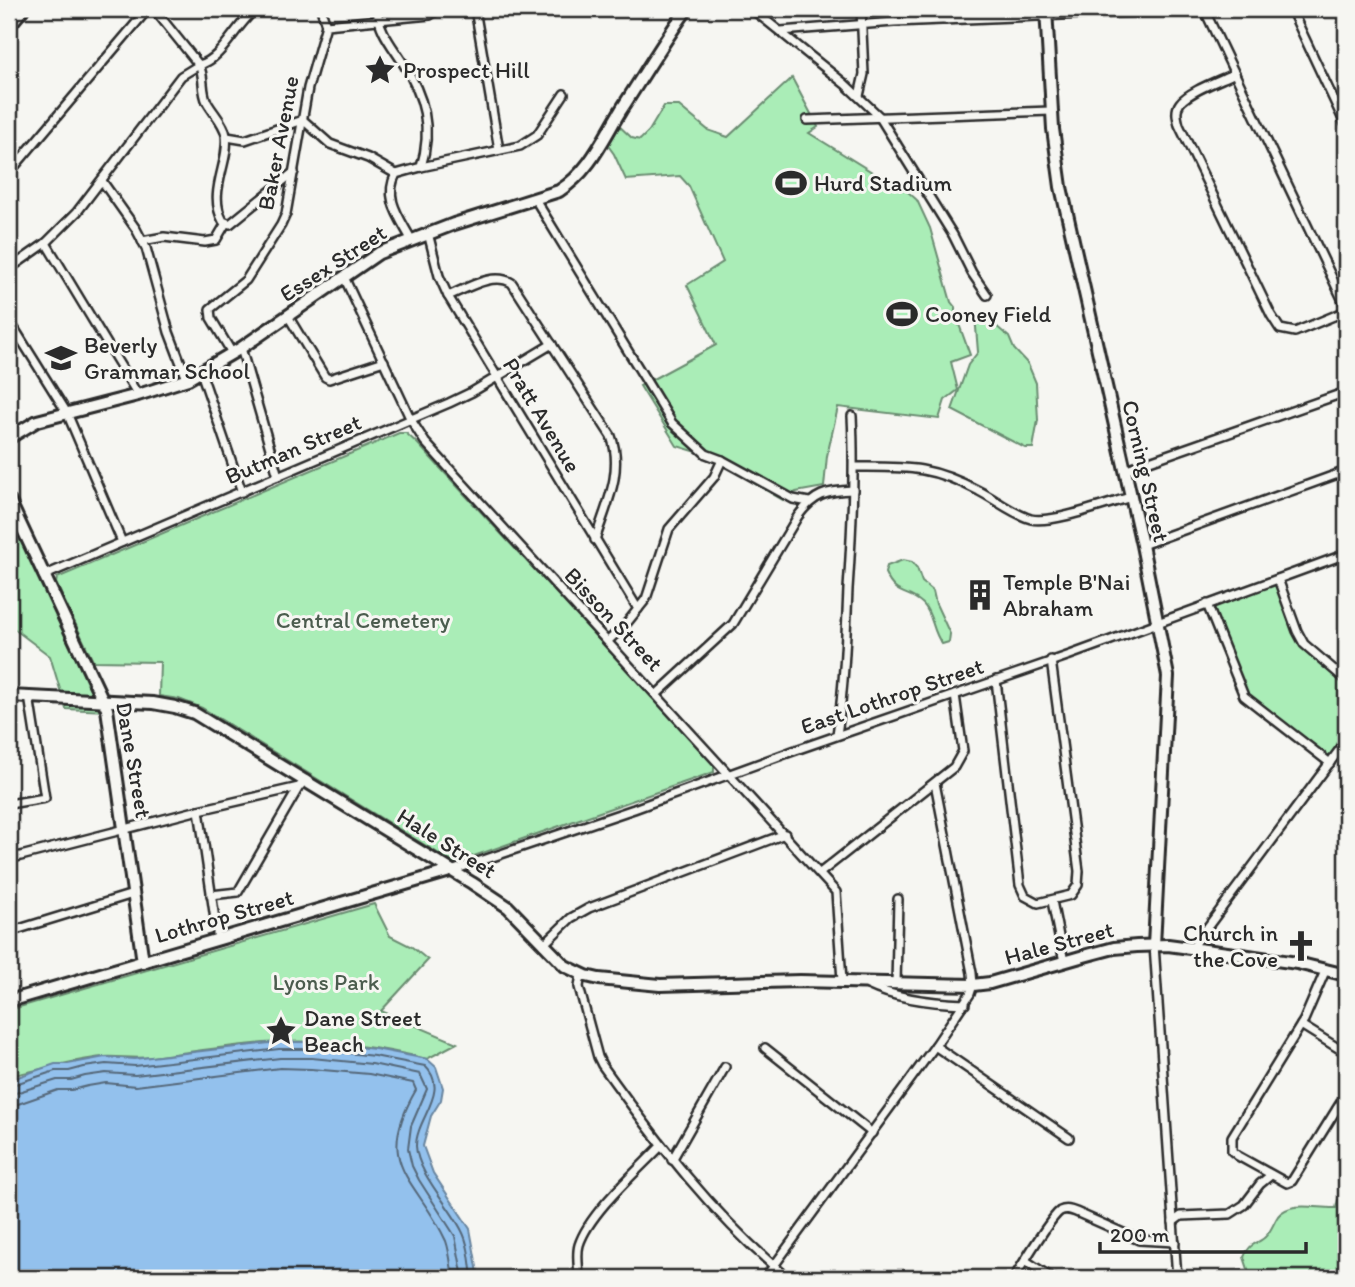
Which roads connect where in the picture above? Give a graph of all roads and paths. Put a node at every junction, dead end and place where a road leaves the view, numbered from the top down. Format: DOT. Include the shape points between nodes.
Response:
graph roads {
  1 [pos="23,9"];
  2 [pos="148,9"];
  3 [pos="154,9"];
  4 [pos="256,9"];
  5 [pos="321,9"];
  6 [pos="377,9"];
  7 [pos="439,9"];
  8 [pos="475,9"];
  9 [pos="687,9"];
  10 [pos="752,9"];
  11 [pos="861,9"];
  12 [pos="945,9"];
  13 [pos="1206,9"];
  14 [pos="1291,9"];
  15 [pos="1046,12"];
  16 [pos="945,20"];
  17 [pos="378,22"];
  18 [pos="862,24"];
  19 [pos="326,25"];
  20 [pos="9,26"];
  21 [pos="781,31"];
  22 [pos="199,65"];
  23 [pos="1235,73"];
  24 [pos="564,93"];
  25 [pos="859,96"];
  26 [pos="1051,111"];
  27 [pos="879,116"];
  28 [pos="303,120"];
  29 [pos="807,120"];
  30 [pos="1346,126"];
  31 [pos="227,137"];
  32 [pos="499,150"];
  33 [pos="421,167"];
  34 [pos="294,172"];
  35 [pos="9,173"];
  36 [pos="396,174"];
  37 [pos="102,181"];
  38 [pos="535,200"];
  39 [pos="226,223"];
  40 [pos="428,233"];
  41 [pos="411,239"];
  42 [pos="142,241"];
  43 [pos="46,243"];
  44 [pos="9,269"];
  45 [pos="344,277"];
  46 [pos="988,295"];
  47 [pos="448,296"];
  48 [pos="1346,309"];
  49 [pos="288,316"];
  50 [pos="9,320"];
  51 [pos="552,344"];
  52 [pos="237,351"];
  53 [pos="384,361"];
  54 [pos="201,372"];
  55 [pos="497,377"];
  56 [pos="187,379"];
  57 [pos="1346,392"];
  58 [pos="138,395"];
  59 [pos="67,413"];
  60 [pos="852,416"];
  61 [pos="411,420"];
  62 [pos="9,438"];
  63 [pos="722,460"];
  64 [pos="854,467"];
  65 [pos="1124,470"];
  66 [pos="1346,471"];
  67 [pos="278,476"];
  68 [pos="853,491"];
  69 [pos="242,492"];
  70 [pos="1130,497"];
  71 [pos="9,500"];
  72 [pos="809,502"];
  73 [pos="595,540"];
  74 [pos="122,542"];
  75 [pos="1142,545"];
  76 [pos="1346,554"];
  77 [pos="43,576"];
  78 [pos="1278,579"];
  79 [pos="1207,604"];
  80 [pos="638,609"];
  81 [pos="1157,622"];
  82 [pos="608,641"];
  83 [pos="1051,660"];
  84 [pos="996,680"];
  85 [pos="1346,680"];
  86 [pos="657,694"];
  87 [pos="955,695"];
  88 [pos="9,696"];
  89 [pos="29,696"];
  90 [pos="103,699"];
  91 [pos="837,735"];
  92 [pos="1346,741"];
  93 [pos="1330,763"];
  94 [pos="729,773"];
  95 [pos="935,783"];
  96 [pos="302,784"];
  97 [pos="9,804"];
  98 [pos="199,810"];
  99 [pos="125,830"];
  100 [pos="785,834"];
  101 [pos="9,859"];
  102 [pos="450,871"];
  103 [pos="820,873"];
  104 [pos="133,894"];
  105 [pos="211,895"];
  106 [pos="898,899"];
  107 [pos="1052,901"];
  108 [pos="9,932"];
  109 [pos="218,940"];
  110 [pos="543,945"];
  111 [pos="1154,945"];
  112 [pos="1192,948"];
  113 [pos="1064,961"];
  114 [pos="144,962"];
  115 [pos="1326,969"];
  116 [pos="581,974"];
  117 [pos="1346,975"];
  118 [pos="842,981"];
  119 [pos="865,983"];
  120 [pos="895,984"];
  121 [pos="973,985"];
  122 [pos="9,1001"];
  123 [pos="965,1004"];
  124 [pos="1301,1025"];
  125 [pos="935,1046"];
  126 [pos="765,1048"];
  127 [pos="1346,1054"];
  128 [pos="725,1067"];
  129 [pos="1346,1094"];
  130 [pos="1337,1109"];
  131 [pos="1346,1115"];
  132 [pos="872,1133"];
  133 [pos="1069,1138"];
  134 [pos="661,1146"];
  135 [pos="672,1160"];
  136 [pos="1271,1175"];
  137 [pos="1173,1222"];
  138 [pos="1175,1242"];
  139 [pos="1026,1261"];
  140 [pos="774,1267"];
  141 [pos="579,1278"];
  142 [pos="765,1278"];
  143 [pos="788,1278"];
  144 [pos="1014,1278"];
  145 [pos="1052,1278"];
  146 [pos="1177,1278"];
  1 -- 20 [label="main road"];
  2 -- 35 [label="street"];
  3 -- 22 [label="street"];
  4 -- 22 [label="street" via="214,58"];
  5 -- 19 [label="street"];
  6 -- 17 [label="street"];
  7 -- 17 [label="street" via="430,15"];
  8 -- 32 [label="street"];
  9 -- 38 [label="main road, Essex Street" via="592,161 572,183"];
  10 -- 21 [label="street"];
  11 -- 18 [label="street"];
  12 -- 16 [label="street"];
  13 -- 15 [label="street"];
  13 -- 23 [label="street"];
  14 -- 30 [label="street"];
  15 -- 16 [label="street"];
  15 -- 26 [label="main road, Corning Street"];
  16 -- 18 [label="street"];
  17 -- 19 [label="street"];
  17 -- 33 [label="street" via="422,101 427,146"];
  18 -- 21 [label="street"];
  18 -- 25 [label="street" via="864,74"];
  19 -- 28 [label="street, Baker Avenue"];
  21 -- 25 [label="street"];
  22 -- 31 [label="street" via="204,94"];
  22 -- 37 [label="street" via="180,76"];
  23 -- 48 [label="street"];
  23 -- 48 [label="street" via="1181,102 1180,125 1280,329 1295,332"];
  24 -- 32 [label="street" via="537,135 520,146"];
  25 -- 27 [label="street"];
  26 -- 27 [label="street"];
  26 -- 65 [label="main road, Corning Street" via="1061,187"];
  27 -- 29 [label="street"];
  27 -- 46 [label="street"];
  28 -- 31 [label="street" via="245,140"];
  28 -- 34 [label="street, Baker Avenue"];
  28 -- 36 [label="street" via="330,144"];
  31 -- 39 [label="street" via="218,207"];
  32 -- 33 [label="street"];
  33 -- 36 [label="street"];
  34 -- 39 [label="street"];
  34 -- 52 [label="street, Baker Avenue" via="281,225 246,279 211,309 211,317"];
  36 -- 41 [label="street" via="389,193"];
  37 -- 42 [label="street"];
  37 -- 43 [label="street"];
  38 -- 40 [label="main road, Essex Street"];
  38 -- 63 [label="street" via="673,424 698,448"];
  39 -- 42 [label="street" via="216,240 164,237"];
  40 -- 41 [label="main road, Essex Street"];
  40 -- 47 [label="street, Pratt Avenue"];
  41 -- 45 [label="main road, Essex Street" via="379,253"];
  42 -- 56 [label="street"];
  43 -- 44 [label="street"];
  43 -- 58 [label="street"];
  45 -- 49 [label="main road, Essex Street"];
  45 -- 53 [label="street, Bisson Street"];
  47 -- 51 [label="street" via="505,279"];
  47 -- 55 [label="street, Pratt Avenue"];
  49 -- 52 [label="main road, Essex Street"];
  49 -- 53 [label="street" via="329,379"];
  50 -- 59 [label="street"];
  51 -- 55 [label="street, Butman Street"];
  51 -- 73 [label="street" via="615,448 616,470"];
  52 -- 54 [label="main road, Essex Street"];
  52 -- 67 [label="street"];
  53 -- 61 [label="street, Bisson Street"];
  54 -- 56 [label="main road, Essex Street"];
  54 -- 69 [label="street"];
  55 -- 61 [label="street, Butman Street"];
  55 -- 73 [label="street, Pratt Avenue"];
  56 -- 58 [label="main road, Essex Street"];
  57 -- 65 [label="street"];
  58 -- 59 [label="main road, Essex Street"];
  59 -- 62 [label="main road, Essex Street" via="29,425"];
  59 -- 74 [label="street"];
  60 -- 64 [label="street"];
  61 -- 67 [label="street, Butman Street"];
  61 -- 82 [label="street, Bisson Street" via="425,442"];
  63 -- 72 [label="street" via="793,499"];
  63 -- 80 [label="street" via="714,477 669,529 651,588"];
  64 -- 68 [label="street"];
  64 -- 70 [label="street" via="933,471 1032,519"];
  65 -- 70 [label="main road, Corning Street"];
  66 -- 75 [label="street"];
  67 -- 69 [label="street, Butman Street"];
  68 -- 72 [label="street" via="821,494"];
  68 -- 91 [label="street"];
  69 -- 74 [label="street, Butman Street"];
  70 -- 75 [label="main road, Corning Street"];
  71 -- 77 [label="main road, Dane Street"];
  72 -- 86 [label="street" via="733,624"];
  73 -- 80 [label="street, Pratt Avenue"];
  74 -- 77 [label="street, Butman Street"];
  75 -- 81 [label="main road, Corning Street"];
  76 -- 78 [label="street, East Lothrop Street"];
  77 -- 90 [label="main road, Dane Street"];
  78 -- 79 [label="street, East Lothrop Street"];
  78 -- 85 [label="street" via="1304,644"];
  79 -- 81 [label="street, East Lothrop Street"];
  79 -- 93 [label="street" via="1244,696"];
  80 -- 82 [label="street"];
  81 -- 83 [label="street, East Lothrop Street"];
  81 -- 111 [label="main road, Corning Street" via="1168,689"];
  82 -- 86 [label="street, Bisson Street"];
  83 -- 84 [label="street, East Lothrop Street"];
  83 -- 107 [label="street" via="1079,872 1076,890"];
  84 -- 87 [label="street, East Lothrop Street"];
  84 -- 107 [label="street" via="1020,885 1031,901"];
  86 -- 94 [label="street, Bisson Street"];
  87 -- 91 [label="street, East Lothrop Street"];
  87 -- 95 [label="street" via="963,751 954,767"];
  88 -- 89 [label="main road, Hale Street"];
  89 -- 90 [label="main road, Hale Street"];
  89 -- 97 [label="street" via="45,798"];
  90 -- 96 [label="main road, Hale Street" via="185,709"];
  90 -- 99 [label="main road, Dane Street" via="110,719"];
  91 -- 94 [label="street, East Lothrop Street"];
  92 -- 93 [label="street"];
  93 -- 112 [label="street"];
  94 -- 100 [label="street, Bisson Street"];
  94 -- 102 [label="street, East Lothrop Street"];
  95 -- 103 [label="street"];
  95 -- 121 [label="street"];
  96 -- 98 [label="street"];
  96 -- 102 [label="main road, Hale Street"];
  96 -- 105 [label="street" via="238,892"];
  98 -- 99 [label="street"];
  98 -- 105 [label="street"];
  99 -- 101 [label="street"];
  99 -- 104 [label="main road, Dane Street"];
  100 -- 103 [label="street, Bisson Street"];
  100 -- 110 [label="street" via="589,908"];
  102 -- 109 [label="main road, Lothrop Street"];
  102 -- 110 [label="main road, Hale Street" via="508,906"];
  103 -- 118 [label="street, Bisson Street" via="838,898"];
  104 -- 108 [label="street"];
  104 -- 114 [label="main road, Dane Street"];
  105 -- 109 [label="street"];
  106 -- 120 [label="street"];
  107 -- 113 [label="street"];
  109 -- 114 [label="main road, Lothrop Street"];
  110 -- 116 [label="main road, Hale Street"];
  111 -- 112 [label="main road, Hale Street"];
  111 -- 113 [label="main road, Hale Street" via="1114,948"];
  111 -- 137 [label="street"];
  112 -- 115 [label="main road, Hale Street"];
  113 -- 121 [label="main road, Hale Street"];
  114 -- 122 [label="main road, Lothrop Street"];
  115 -- 117 [label="main road, Hale Street"];
  115 -- 124 [label="street"];
  116 -- 118 [label="main road, Hale Street" via="648,985"];
  116 -- 134 [label="street" via="579,988 598,1057"];
  118 -- 119 [label="main road, Hale Street"];
  119 -- 120 [label="main road, Hale Street"];
  119 -- 123 [label="street, Hale Street" via="882,992"];
  120 -- 121 [label="main road, Hale Street"];
  121 -- 123 [label="street"];
  123 -- 125 [label="street"];
  124 -- 127 [label="street"];
  124 -- 136 [label="street" via="1232,1137 1238,1156"];
  125 -- 132 [label="street"];
  125 -- 133 [label="street"];
  126 -- 132 [label="street"];
  128 -- 135 [label="street"];
  129 -- 130 [label="street"];
  130 -- 131 [label="street"];
  130 -- 136 [label="street" via="1292,1181"];
  132 -- 140 [label="street"];
  134 -- 135 [label="street"];
  134 -- 141 [label="street" via="604,1205 585,1233 579,1246"];
  135 -- 140 [label="street"];
  136 -- 137 [label="street" via="1238,1211 1181,1216"];
  137 -- 138 [label="street"];
  138 -- 139 [label="street" via="1139,1240 1068,1209 1058,1213"];
  138 -- 146 [label="street"];
  139 -- 144 [label="street"];
  139 -- 145 [label="street"];
  140 -- 142 [label="street"];
  140 -- 143 [label="street"];
}
